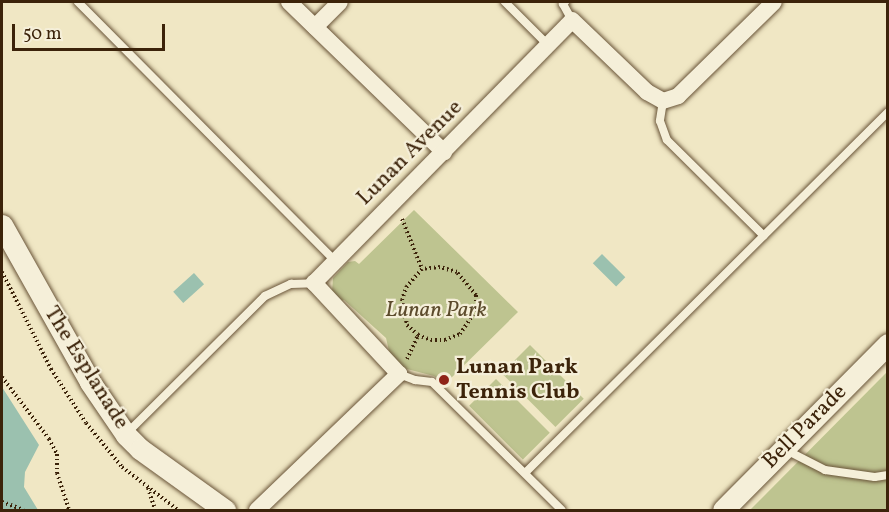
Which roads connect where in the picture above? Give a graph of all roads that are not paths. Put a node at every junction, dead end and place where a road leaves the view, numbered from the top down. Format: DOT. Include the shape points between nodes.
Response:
graph roads {
  1 [pos="78,2"];
  2 [pos="289,2"];
  3 [pos="340,2"];
  4 [pos="505,2"];
  5 [pos="565,2"];
  6 [pos="774,2"];
  7 [pos="572,20"];
  8 [pos="315,27"];
  9 [pos="548,45"];
  10 [pos="663,101"];
  11 [pos="888,112"];
  12 [pos="444,152"];
  13 [pos="2,225"];
  14 [pos="764,236"];
  15 [pos="335,261"];
  16 [pos="314,283"];
  17 [pos="888,344"];
  18 [pos="399,374"];
  19 [pos="126,435"];
  20 [pos="784,448"];
  21 [pos="525,473"];
  22 [pos="888,475"];
  23 [pos="225,510"];
  24 [pos="257,510"];
  25 [pos="562,510"];
  26 [pos="723,510"];
  1 -- 15 [label="lane"];
  2 -- 8 [label="street"];
  3 -- 8 [label="street"];
  4 -- 9 [label="lane"];
  5 -- 7 [label="lane"];
  6 -- 10 [label="street" via="678,96"];
  7 -- 9 [label="street, Lunan Avenue"];
  7 -- 10 [label="street" via="647,92"];
  8 -- 12 [label="street"];
  9 -- 12 [label="street, Lunan Avenue"];
  10 -- 14 [label="lane" via="660,121 667,140"];
  11 -- 14 [label="lane"];
  12 -- 15 [label="street, Lunan Avenue"];
  13 -- 19 [label="street, The Esplanade" via="90,382"];
  14 -- 21 [label="lane"];
  15 -- 16 [label="street, Lunan Avenue"];
  16 -- 18 [label="street"];
  16 -- 19 [label="lane" via="291,284 265,296"];
  17 -- 20 [label="street, Bell Parade"];
  18 -- 21 [label="lane" via="432,382"];
  18 -- 24 [label="street"];
  19 -- 23 [label="street, The Esplanade"];
  20 -- 22 [label="lane" via="825,470 875,477"];
  20 -- 26 [label="street, Bell Parade"];
  21 -- 25 [label="lane"];
}
